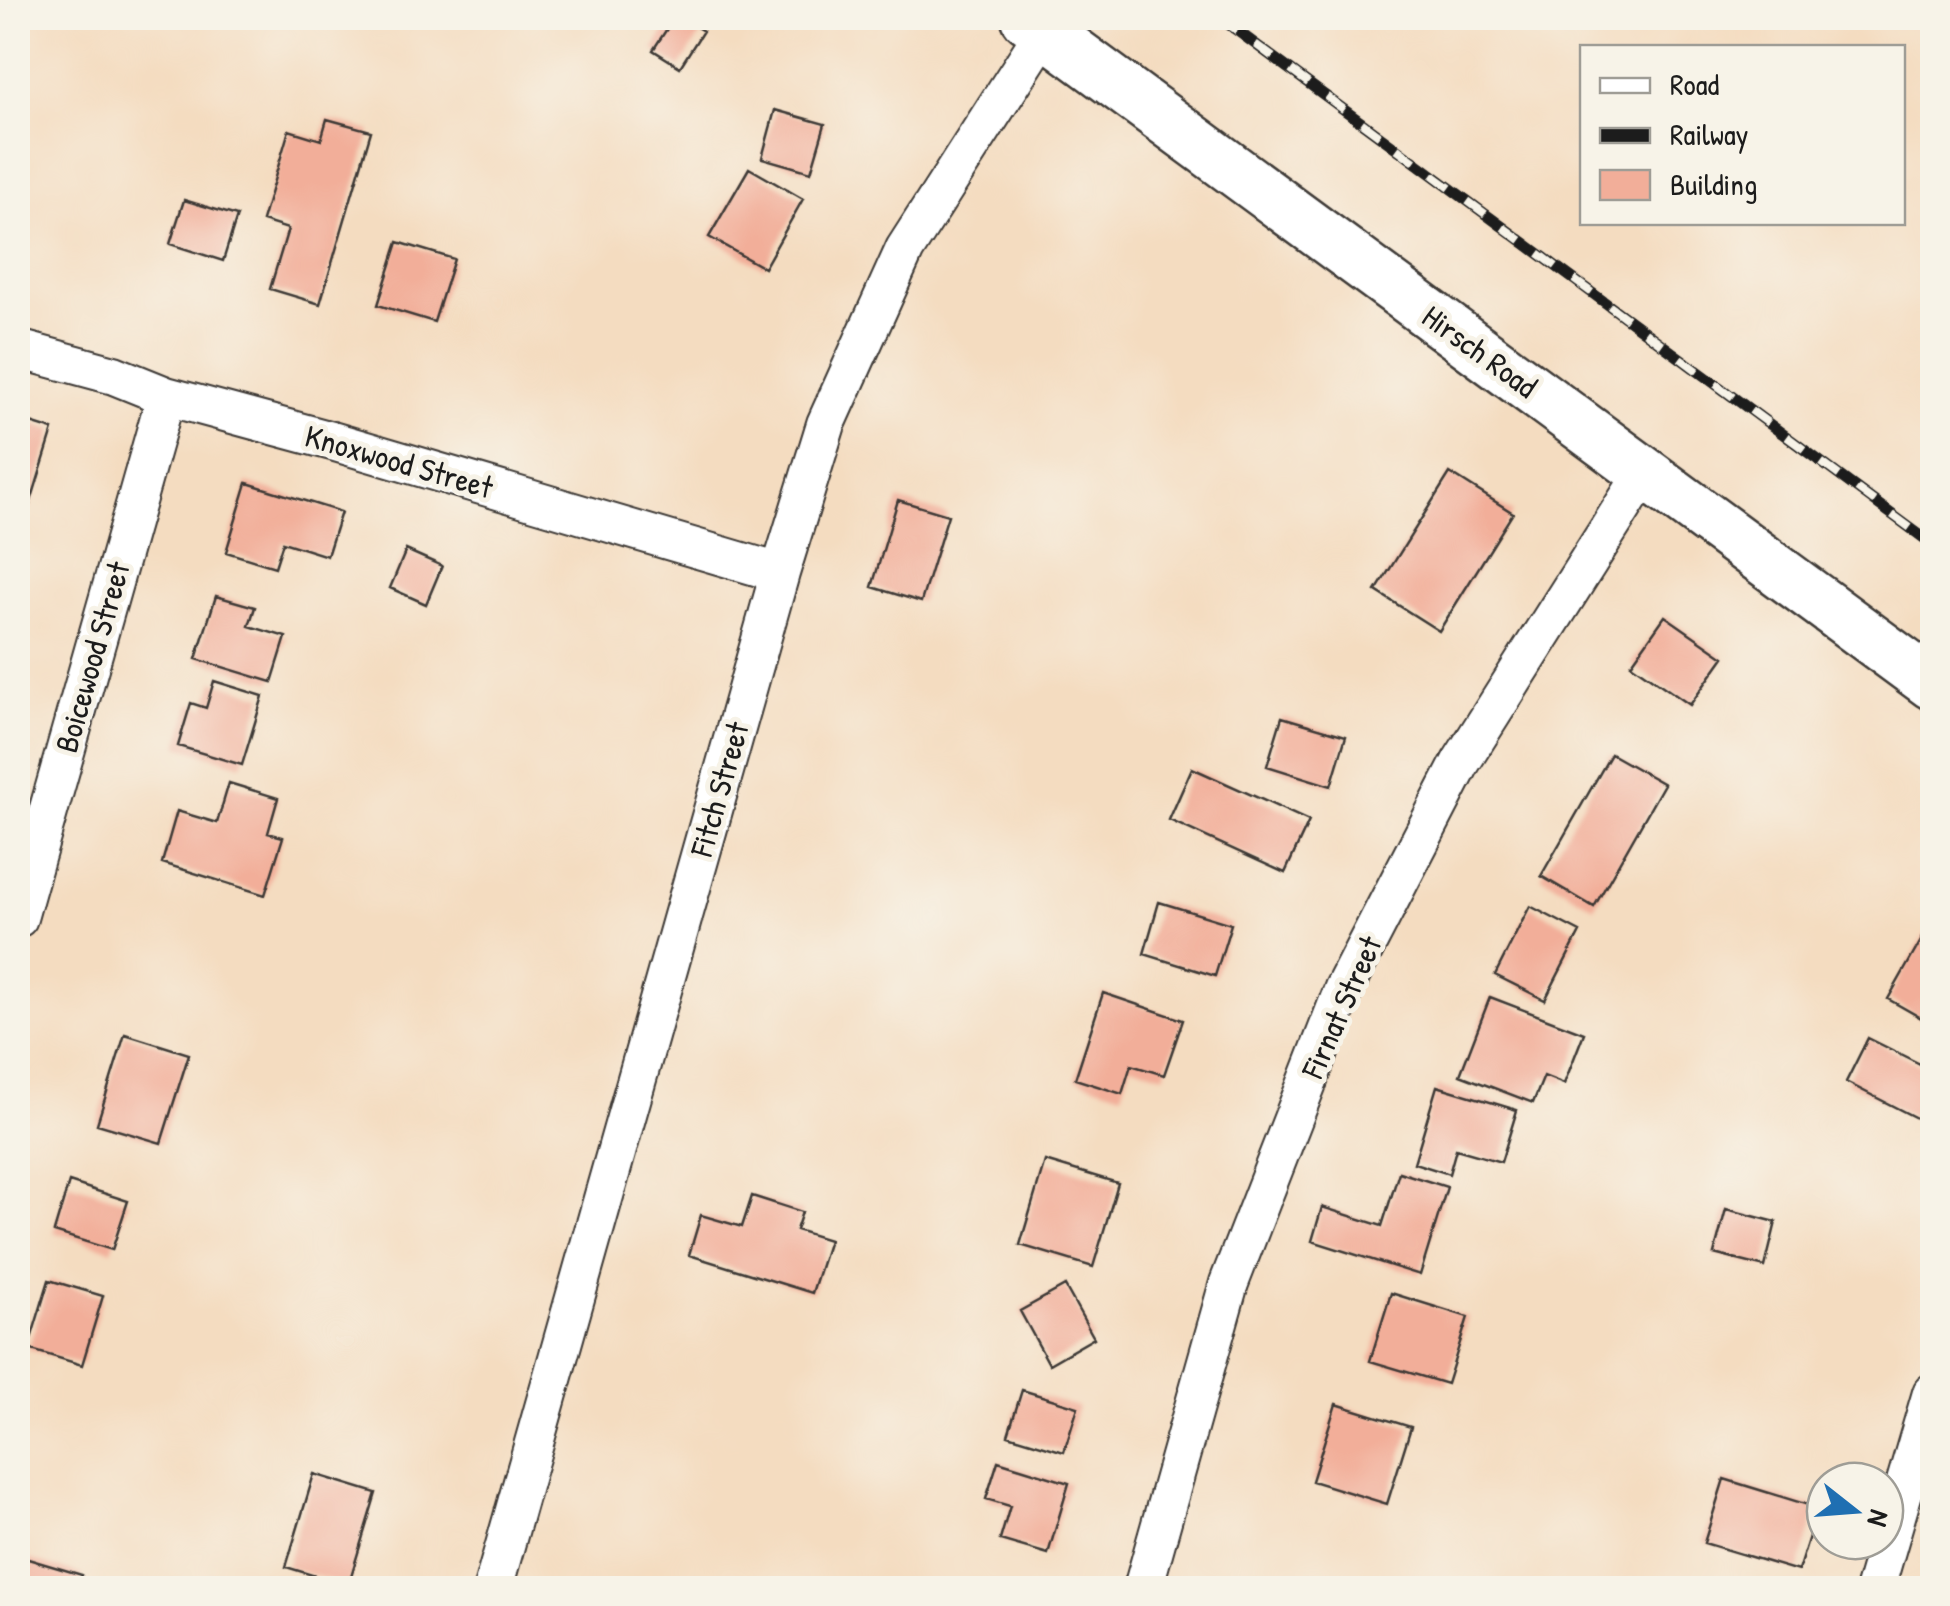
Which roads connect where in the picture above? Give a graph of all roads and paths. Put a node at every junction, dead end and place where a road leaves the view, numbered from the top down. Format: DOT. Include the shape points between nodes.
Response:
graph roads {
  1 [pos="1036,24"];
  2 [pos="18,349"];
  3 [pos="166,396"];
  4 [pos="1646,472"];
  5 [pos="780,573"];
  6 [pos="1932,684"];
  7 [pos="18,918"];
  8 [pos="1932,1393"];
  9 [pos="494,1588"];
  10 [pos="1143,1588"];
  11 [pos="1875,1588"];
  1 -- 4 [label="main road, Hirsch Road"];
  1 -- 5 [label="street, Fitch Street" via="905,249 826,424"];
  2 -- 3 [label="street, Knoxwood Street"];
  3 -- 5 [label="street, Knoxwood Street"];
  3 -- 7 [label="street, Boicewood Street"];
  4 -- 6 [label="main road, Hirsch Road"];
  4 -- 10 [label="street, Firnat Street" via="1461,762 1344,988 1229,1283"];
  5 -- 9 [label="street, Fitch Street"];
  8 -- 11 [label="street"];
}
